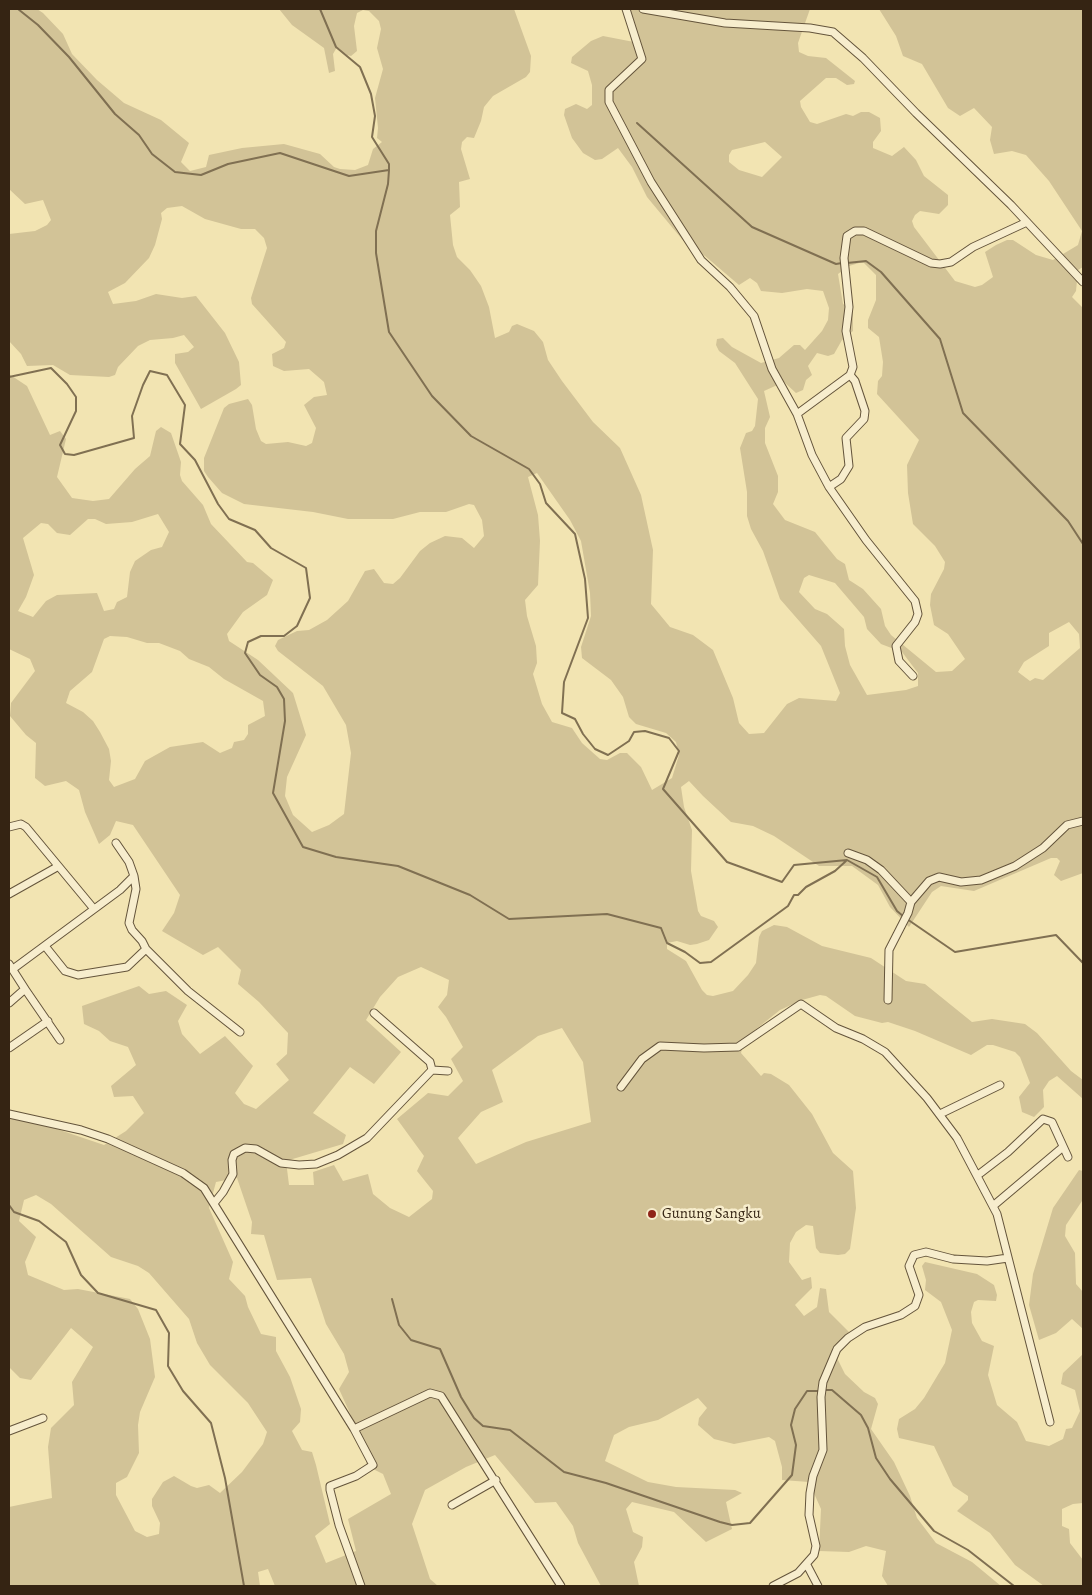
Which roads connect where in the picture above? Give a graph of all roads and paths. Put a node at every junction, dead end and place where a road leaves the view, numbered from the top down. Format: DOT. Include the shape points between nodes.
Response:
graph roads {
  1 [pos="626,9"];
  2 [pos="643,9"];
  3 [pos="1027,222"];
  4 [pos="1083,282"];
  5 [pos="850,375"];
  6 [pos="797,414"];
  7 [pos="829,487"];
  8 [pos="913,676"];
  9 [pos="1083,821"];
  10 [pos="9,827"];
  11 [pos="116,843"];
  12 [pos="848,853"];
  13 [pos="57,867"];
  14 [pos="134,876"];
  15 [pos="9,894"];
  16 [pos="911,902"];
  17 [pos="94,909"];
  18 [pos="45,946"];
  19 [pos="146,949"];
  20 [pos="11,966"];
  21 [pos="25,989"];
  22 [pos="888,1000"];
  23 [pos="9,1003"];
  24 [pos="374,1012"];
  25 [pos="48,1021"];
  26 [pos="240,1032"];
  27 [pos="60,1040"];
  28 [pos="9,1048"];
  29 [pos="432,1070"];
  30 [pos="448,1070"];
  31 [pos="1000,1085"];
  32 [pos="621,1087"];
  33 [pos="9,1114"];
  34 [pos="940,1114"];
  35 [pos="1063,1147"];
  36 [pos="1068,1158"];
  37 [pos="978,1175"];
  38 [pos="215,1202"];
  39 [pos="993,1206"];
  40 [pos="1008,1258"];
  41 [pos="43,1418"];
  42 [pos="1050,1422"];
  43 [pos="354,1429"];
  44 [pos="9,1431"];
  45 [pos="496,1480"];
  46 [pos="452,1505"];
  47 [pos="807,1565"];
  48 [pos="362,1586"];
  49 [pos="561,1586"];
  50 [pos="773,1586"];
  51 [pos="818,1586"];
  1 -- 6 [label="street" via="642,59 609,90 609,102 651,182 700,260 730,287 754,316 772,369"];
  2 -- 3 [label="street" via="725,23 833,32"];
  3 -- 4 [label="street"];
  3 -- 5 [label="street" via="973,247 951,262 930,263 864,231 855,231 847,236 844,271 849,307 846,331 853,366"];
  5 -- 6 [label="street"];
  5 -- 7 [label="street" via="866,411 864,419 846,438 849,466 841,479"];
  6 -- 7 [label="street" via="812,455"];
  7 -- 8 [label="street" via="915,601 916,622 896,646 899,661"];
  9 -- 16 [label="street" via="1067,825 1043,848 1015,866 981,880 961,882 934,878"];
  10 -- 13 [label="street" via="21,824 26,828"];
  11 -- 14 [label="street"];
  12 -- 16 [label="street" via="881,870"];
  13 -- 15 [label="street"];
  13 -- 17 [label="street"];
  14 -- 17 [label="street"];
  14 -- 19 [label="street" via="136,889 129,923"];
  16 -- 22 [label="street" via="889,950"];
  17 -- 18 [label="street"];
  18 -- 19 [label="street" via="65,971 78,975 127,967"];
  18 -- 20 [label="street"];
  19 -- 26 [label="street" via="188,991"];
  20 -- 21 [label="street"];
  21 -- 23 [label="street"];
  21 -- 25 [label="street"];
  24 -- 29 [label="street" via="430,1062"];
  25 -- 27 [label="street"];
  25 -- 28 [label="street"];
  29 -- 30 [label="street"];
  29 -- 38 [label="street" via="367,1138 338,1155 316,1164 299,1165 281,1163 245,1148 234,1154 233,1174"];
  31 -- 34 [label="street"];
  32 -- 34 [label="street" via="642,1059 660,1046 738,1047 801,1004 836,1028 885,1052"];
  33 -- 38 [label="street" via="81,1130 149,1156 192,1178"];
  34 -- 37 [label="street"];
  35 -- 36 [label="street"];
  35 -- 37 [label="street" via="1052,1122 1043,1119"];
  35 -- 39 [label="street"];
  37 -- 39 [label="street"];
  38 -- 43 [label="street"];
  39 -- 40 [label="street"];
  40 -- 42 [label="street"];
  40 -- 47 [label="street" via="986,1261 953,1259 926,1252 914,1255 909,1266 919,1295 915,1306 901,1315 865,1327 838,1349 823,1382 823,1450 813,1476 809,1515 816,1546"];
  41 -- 44 [label="street"];
  43 -- 45 [label="street" via="430,1393 438,1394"];
  43 -- 48 [label="street" via="373,1465 330,1486 330,1490 339,1525"];
  45 -- 46 [label="street"];
  45 -- 49 [label="street"];
  47 -- 50 [label="street"];
  47 -- 51 [label="street"];
}
